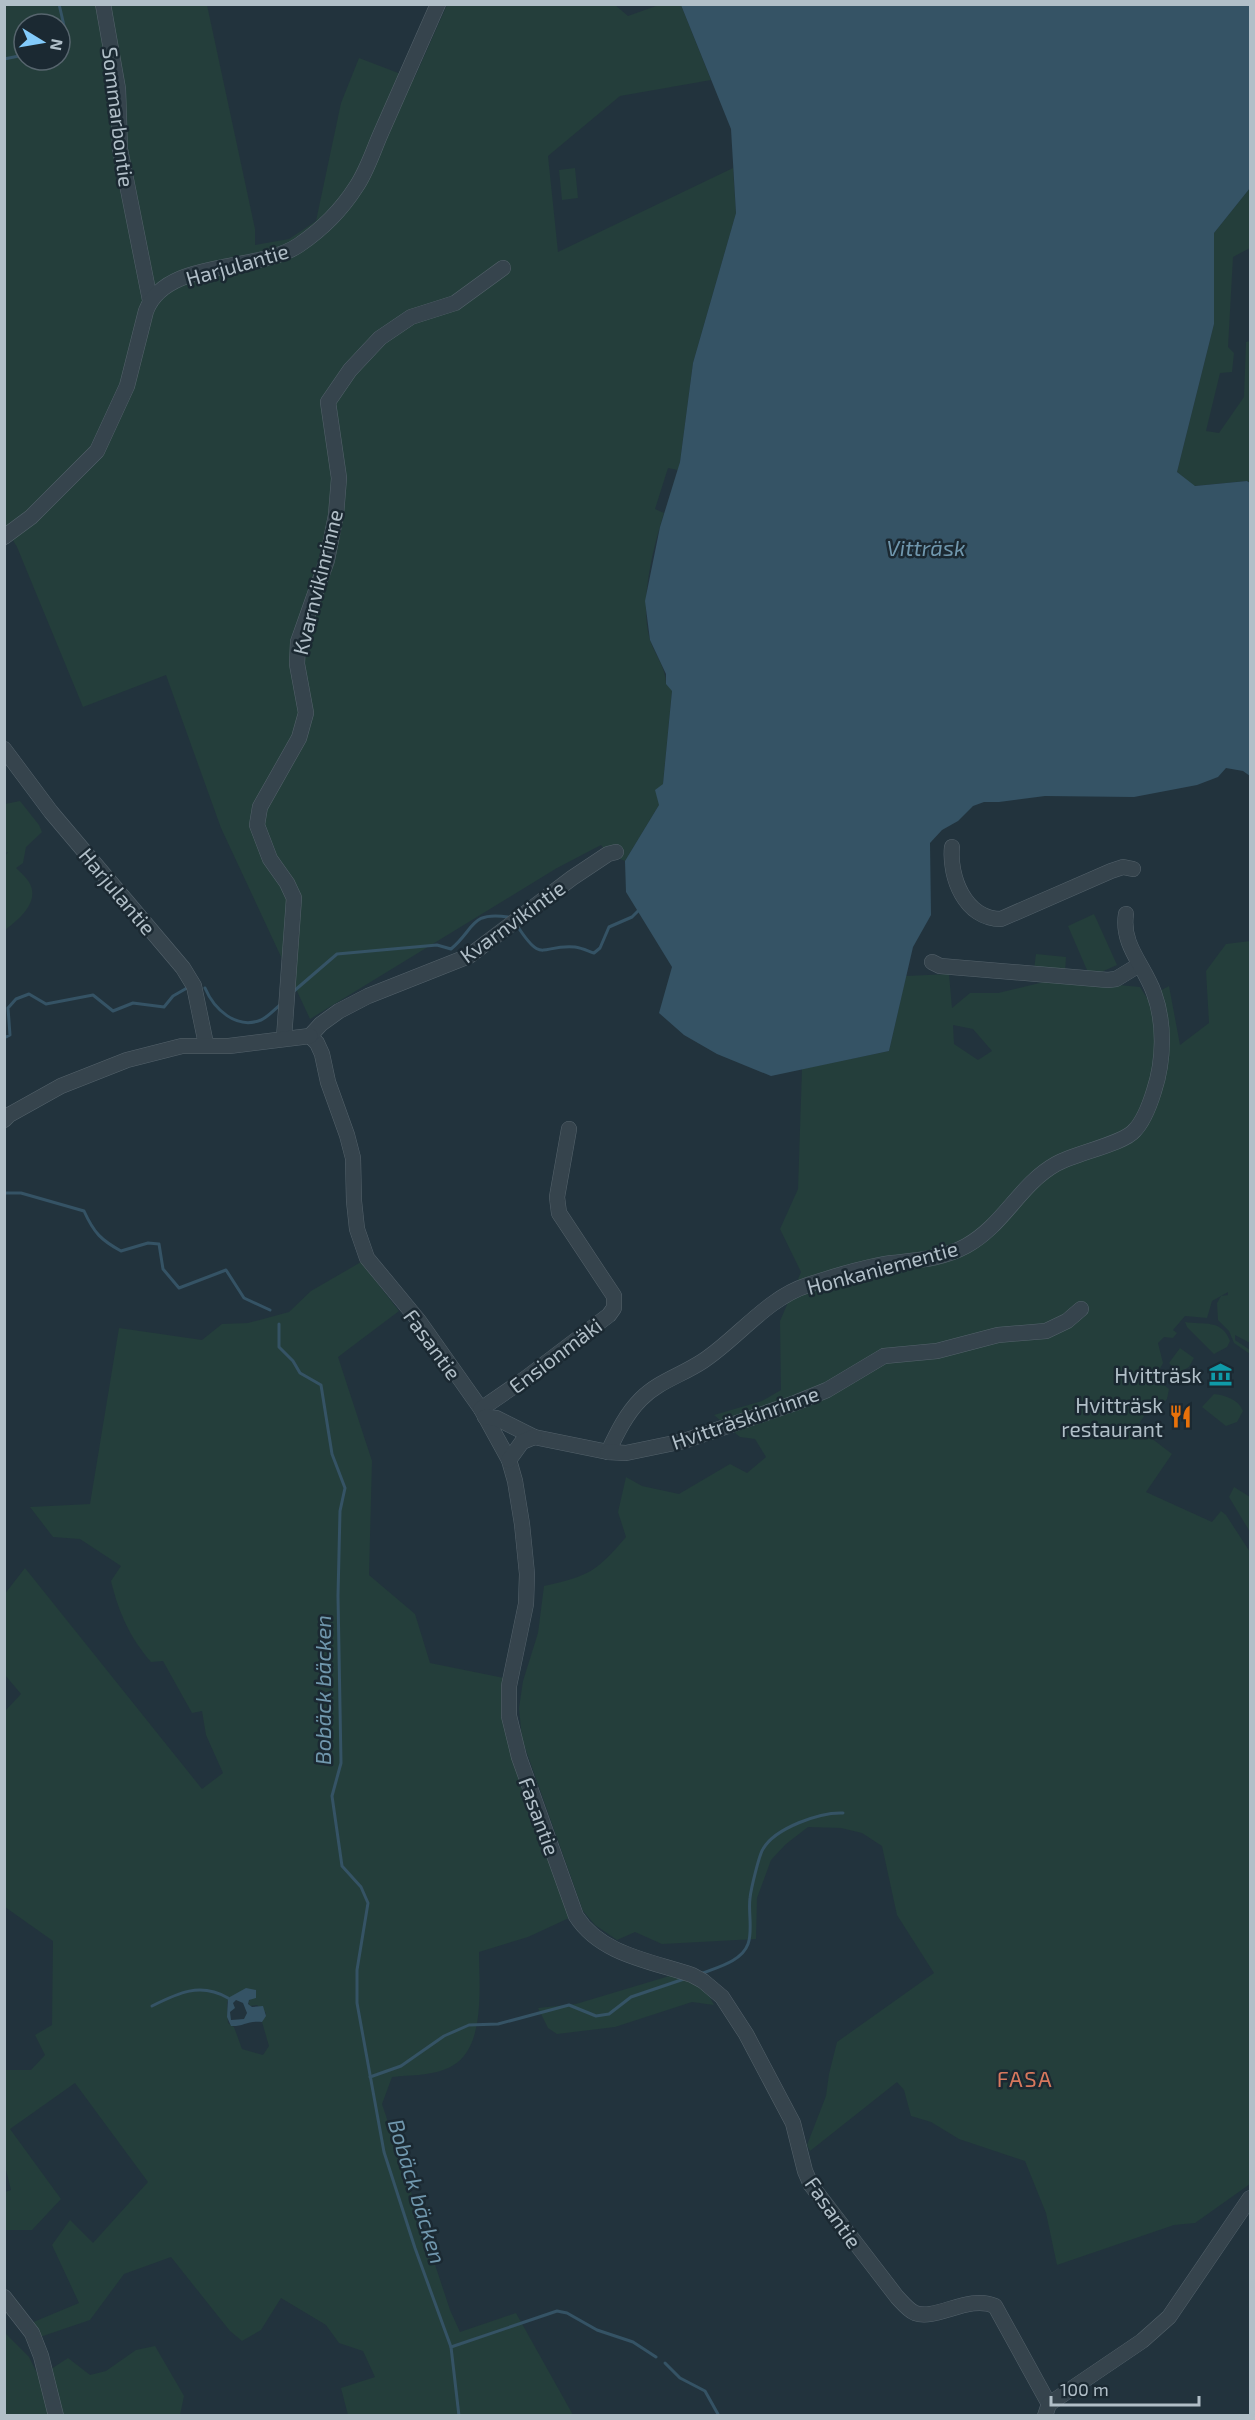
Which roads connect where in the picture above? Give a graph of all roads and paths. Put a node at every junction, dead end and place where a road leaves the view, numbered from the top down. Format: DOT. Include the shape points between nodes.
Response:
graph roads {
  1 [pos="103,4"];
  2 [pos="438,4"];
  3 [pos="503,268"];
  4 [pos="150,300"];
  5 [pos="4,537"];
  6 [pos="4,749"];
  7 [pos="952,847"];
  8 [pos="616,852"];
  9 [pos="1134,870"];
  10 [pos="1126,914"];
  11 [pos="932,962"];
  12 [pos="1139,965"];
  13 [pos="310,1036"];
  14 [pos="284,1038"];
  15 [pos="206,1044"];
  16 [pos="6,1115"];
  17 [pos="569,1129"];
  18 [pos="1081,1309"];
  19 [pos="483,1413"];
  20 [pos="534,1437"];
  21 [pos="608,1452"];
  22 [pos="509,1460"];
  23 [pos="1251,2198"];
  24 [pos="4,2297"];
  25 [pos="1047,2410"];
  26 [pos="56,2415"];
  1 -- 4 [label="street, Sommarbontie" via="118,89 121,158"];
  2 -- 4 [label="street, Harjulantie" via="357,186 325,225 297,247 185,277 156,292"];
  3 -- 14 [label="street, Kvarnvikinrinne" via="455,303 411,317 380,338 350,370 328,402 339,478 327,560 298,642 297,664 306,713 299,738 260,807 257,825 270,859 294,898"];
  4 -- 5 [label="street" via="127,386 97,451 31,517"];
  6 -- 15 [label="street, Harjulantie" via="51,812 183,968 194,986"];
  7 -- 9 [label="street" via="954,874 965,899 982,916 992,919 1001,919 1111,871 1123,867"];
  8 -- 13 [label="street, Kvarnvikintie" via="572,878 470,956 368,996 339,1011"];
  10 -- 12 [label="street, Honkaniementie" via="1124,925 1129,946"];
  11 -- 12 [label="street" via="940,966 1108,980"];
  12 -- 21 [label="street, Honkaniementie" via="1154,992 1161,1016 1161,1043 1154,1091 1134,1132 1120,1142 1075,1155 1037,1177 1004,1216 966,1246 940,1257 867,1268 792,1291 702,1362 661,1382 642,1398 628,1414"];
  13 -- 14 [label="street"];
  13 -- 19 [label="street, Fasantie" via="322,1054 353,1158 354,1201 366,1258 419,1321"];
  14 -- 15 [label="street" via="229,1046"];
  15 -- 16 [label="street" via="127,1059 61,1086"];
  17 -- 19 [label="street, Ensionmäki" via="557,1206 614,1296 614,1308"];
  18 -- 21 [label="street, Hvitträskinrinne" via="1046,1331 998,1335 937,1352 885,1356 795,1403 684,1441 626,1453"];
  19 -- 20 [label="street"];
  19 -- 22 [label="street, Fasantie"];
  20 -- 21 [label="street"];
  20 -- 22 [label="street" via="522,1442"];
  22 -- 25 [label="street, Fasantie" via="527,1574 526,1604 509,1686 509,1716 519,1757 576,1916 592,1935 614,1950 692,1975 722,1996 793,2123 811,2185 897,2297 909,2310 921,2314 975,2303 995,2306"];
  23 -- 25 [label="street" via="1169,2318"];
  24 -- 26 [label="street" via="32,2333"];
}
